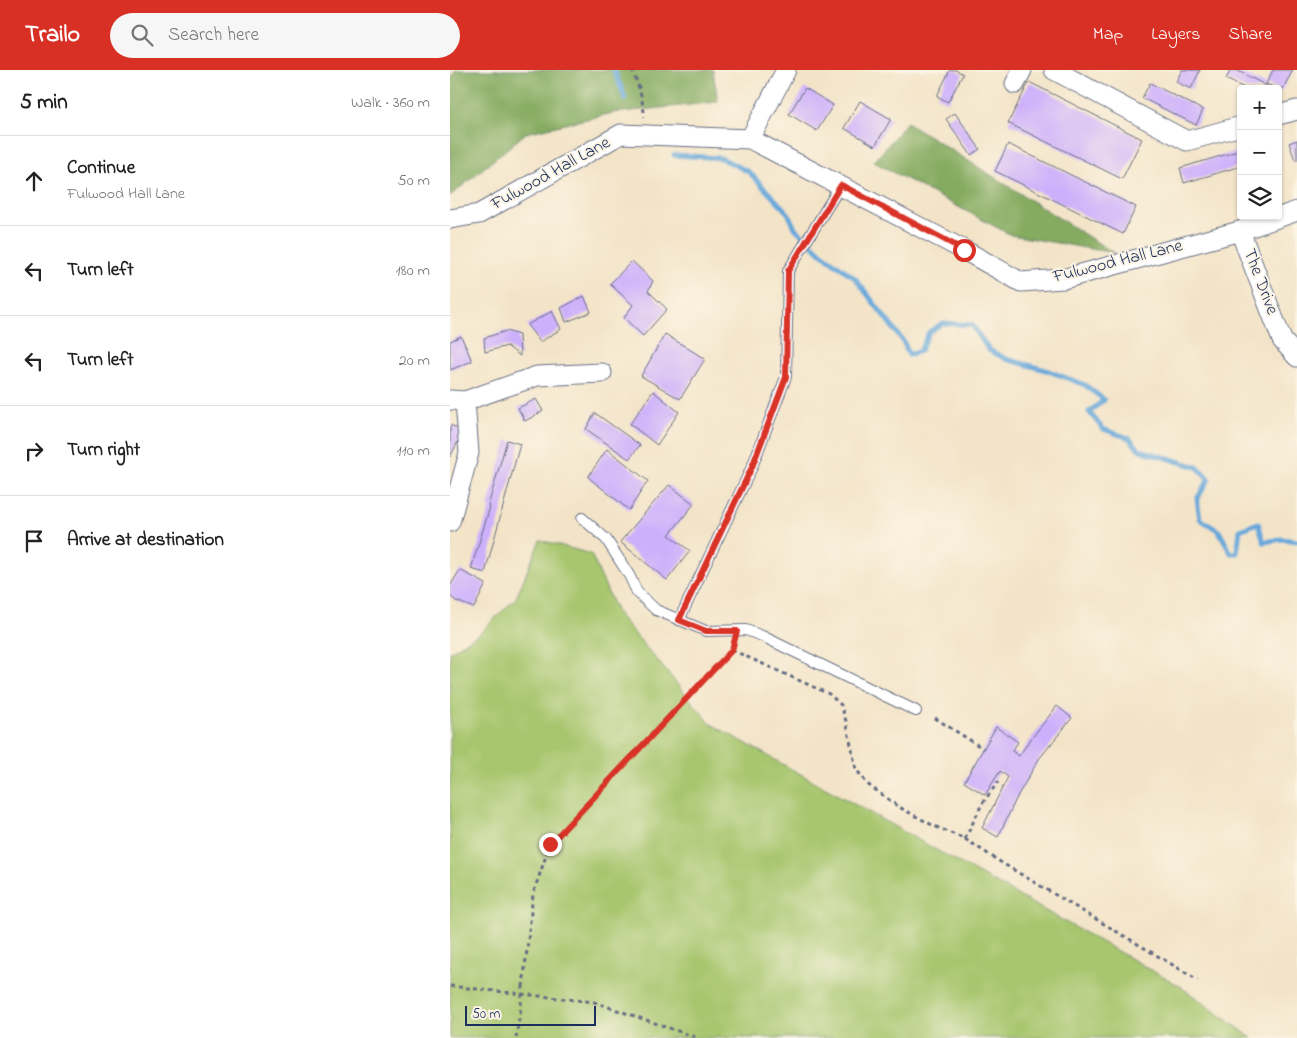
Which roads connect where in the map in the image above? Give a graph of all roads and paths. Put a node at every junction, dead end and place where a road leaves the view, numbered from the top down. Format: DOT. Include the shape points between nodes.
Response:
graph roads {
  1 [pos="632,70"];
  2 [pos="786,70"];
  3 [pos="1054,70"];
  4 [pos="1297,110"];
  5 [pos="1282,114"];
  6 [pos="1237,127"];
  7 [pos="648,135"];
  8 [pos="750,139"];
  9 [pos="841,185"];
  10 [pos="1297,212"];
  11 [pos="450,219"];
  12 [pos="1240,231"];
  13 [pos="1297,357"];
  14 [pos="602,373"];
  15 [pos="457,400"];
  16 [pos="582,518"];
  17 [pos="450,522"];
  18 [pos="679,620"];
  19 [pos="737,631"];
  20 [pos="732,650"];
  21 [pos="916,711"];
  22 [pos="935,718"];
  23 [pos="984,749"];
  24 [pos="998,782"];
  25 [pos="965,839"];
  26 [pos="1198,980"];
  27 [pos="450,986"];
  28 [pos="516,1038"];
  29 [pos="698,1038"];
  1 -- 7 [label="path" via="640,90"];
  2 -- 8 [label="street"];
  3 -- 6 [label="street" via="1187,141"];
  4 -- 5 [label="street"];
  7 -- 8 [label="street, Fulwood Hall Lane"];
  7 -- 11 [label="street, Fulwood Hall Lane" via="621,134 479,214"];
  8 -- 9 [label="street, Fulwood Hall Lane"];
  9 -- 12 [label="street, Fulwood Hall Lane" via="1021,282 1063,279"];
  9 -- 18 [label="lane" via="788,271 786,377 752,467"];
  10 -- 12 [label="street, Fulwood Hall Lane"];
  12 -- 13 [label="street, The Drive" via="1282,340"];
  14 -- 15 [label="street" via="537,376"];
  15 -- 17 [label="street" via="469,453"];
  16 -- 18 [label="lane" via="606,540 637,592 656,610"];
  18 -- 19 [label="lane" via="706,631"];
  19 -- 20 [label="path"];
  19 -- 21 [label="lane" via="746,630 762,636"];
  20 -- 25 [label="path" via="828,694 841,705 856,769 867,784 899,808"];
  20 -- 28 [label="path, bridge" via="550,844 533,894"];
  22 -- 23 [label="path"];
  24 -- 25 [label="path" via="982,804"];
  25 -- 26 [label="path"];
  27 -- 29 [label="path" via="594,1002"];
}
